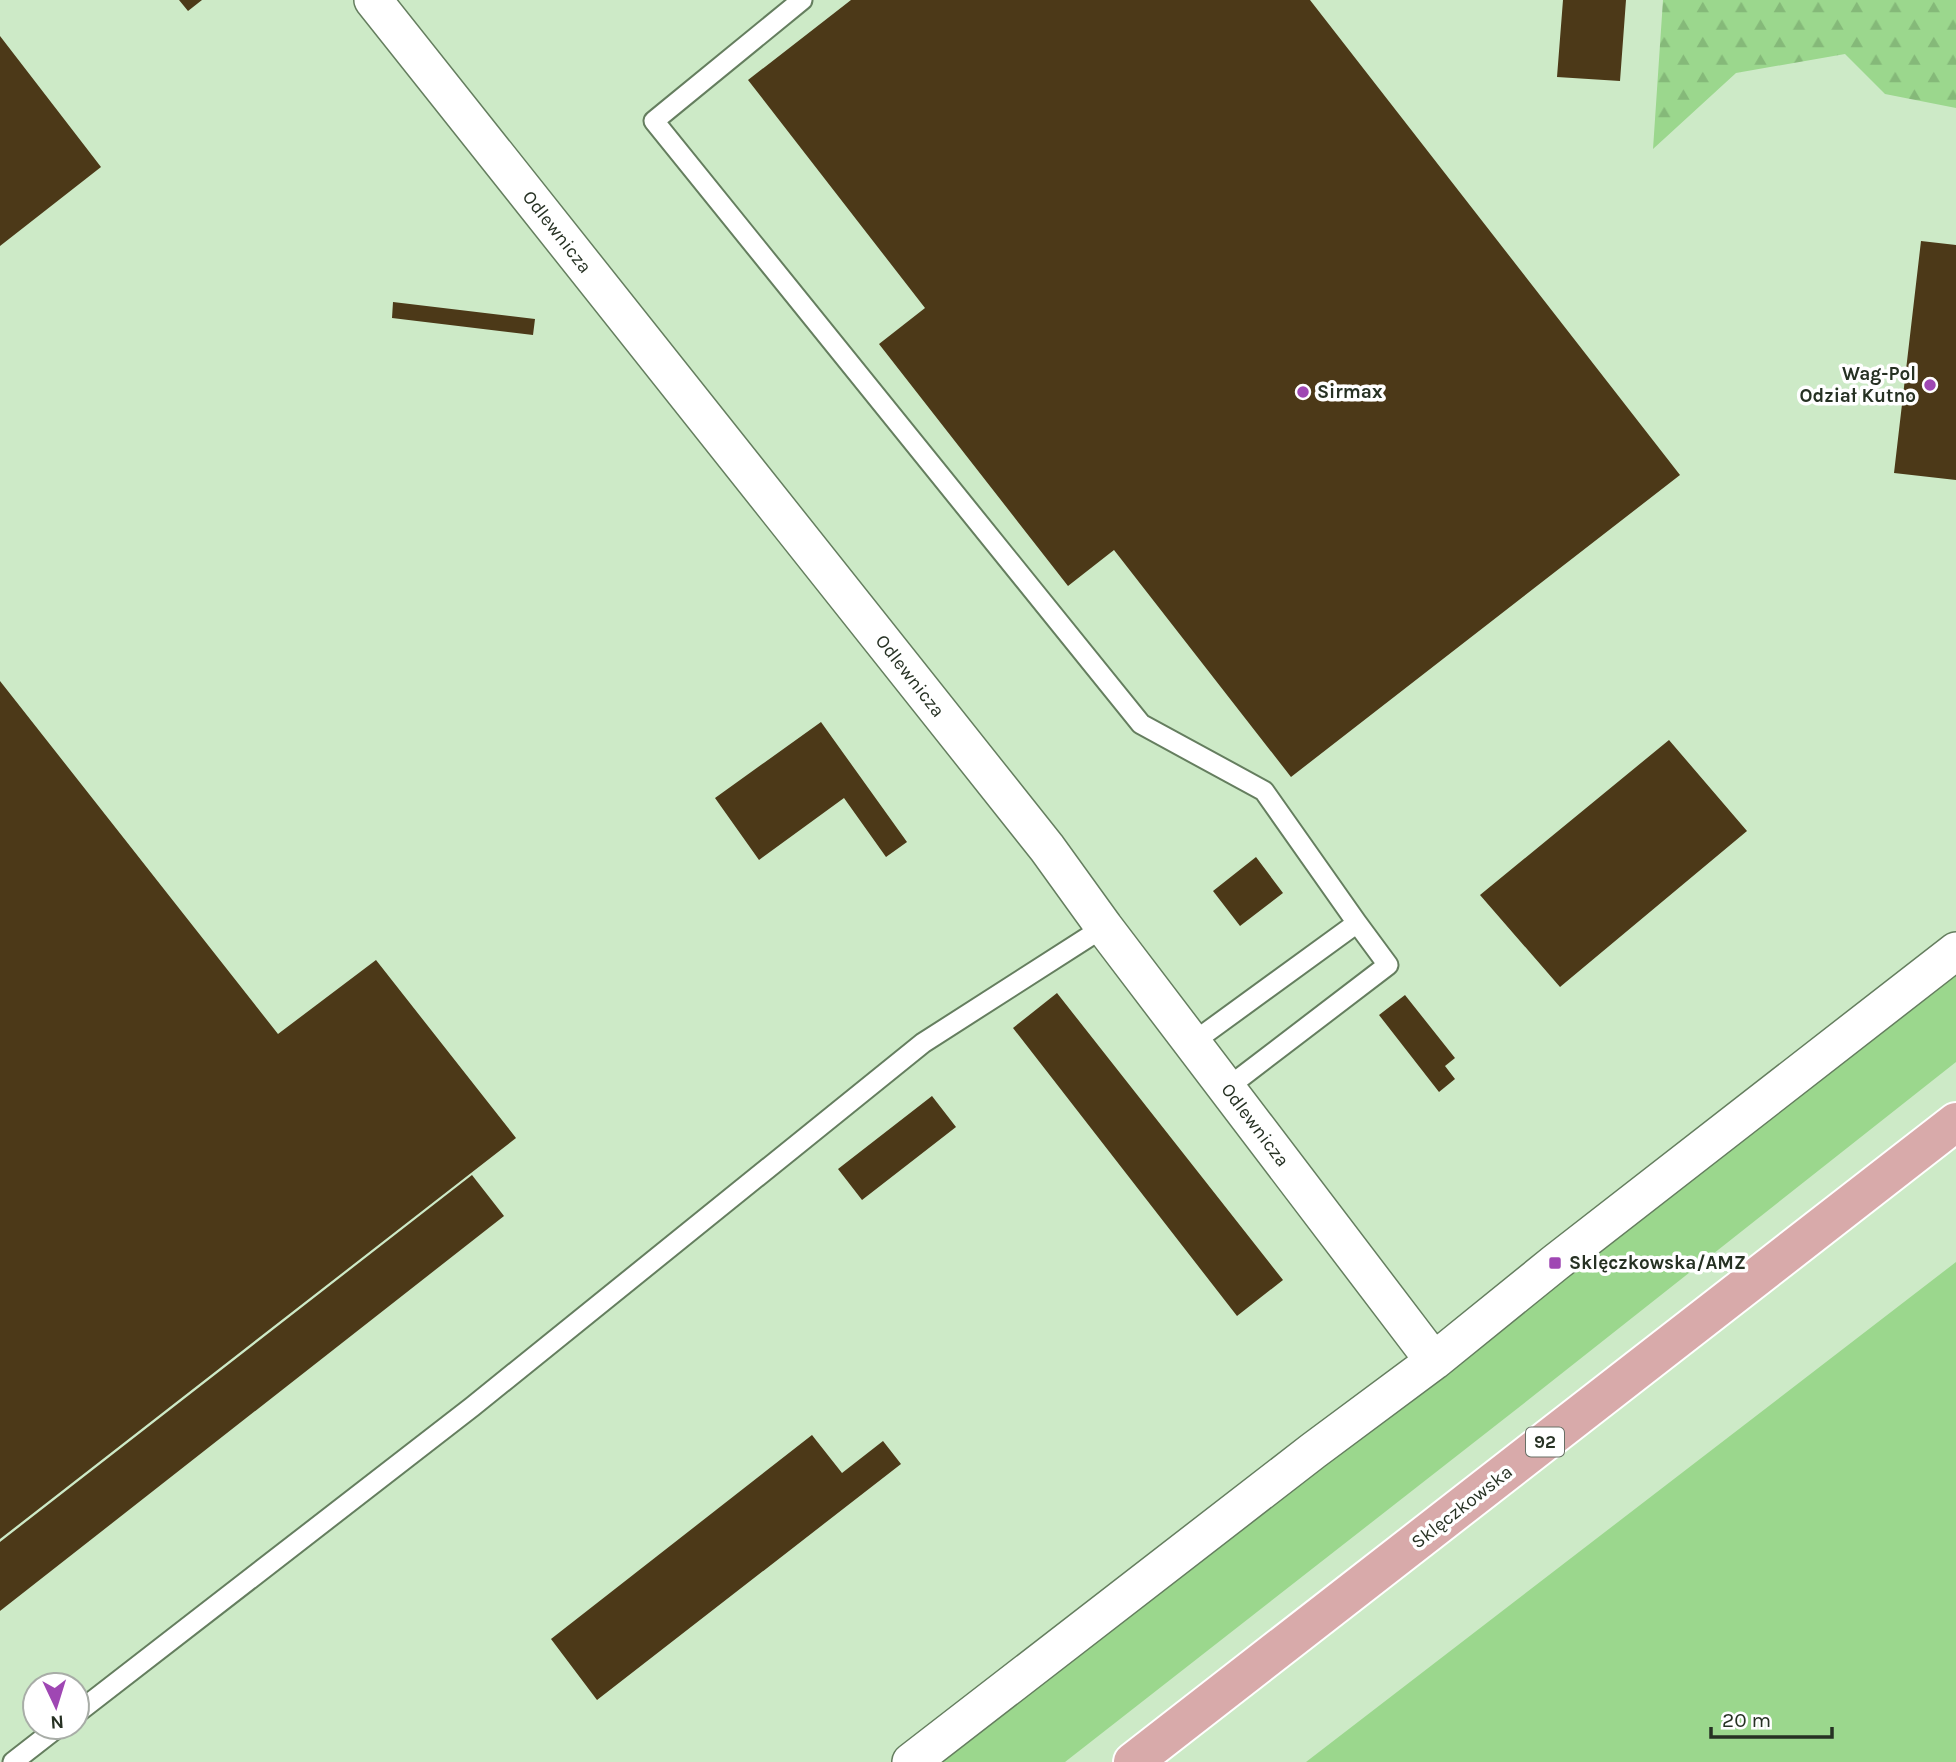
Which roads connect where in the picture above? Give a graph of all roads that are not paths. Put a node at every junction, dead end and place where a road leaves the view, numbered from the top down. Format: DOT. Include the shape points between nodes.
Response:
graph roads {
  1 [pos="373,0"];
  2 [pos="802,0"];
  3 [pos="1357,923"];
  4 [pos="1104,927"];
  5 [pos="1956,951"];
  6 [pos="1192,1043"];
  7 [pos="1227,1088"];
  8 [pos="1956,1122"];
  9 [pos="1434,1361"];
  10 [pos="91,1702"];
  11 [pos="40,1741"];
  12 [pos="13,1762"];
  13 [pos="911,1762"];
  14 [pos="1133,1762"];
  1 -- 4 [label="street, Odlewnicza" via="1047,848"];
  2 -- 3 [label="lane" via="654,121 1141,724 1264,791"];
  3 -- 6 [label="lane"];
  3 -- 7 [label="lane" via="1388,965"];
  4 -- 6 [label="street, Odlewnicza"];
  4 -- 10 [label="lane" via="923,1043 472,1407"];
  5 -- 9 [label="street"];
  6 -- 7 [label="street, Odlewnicza"];
  7 -- 9 [label="street, Odlewnicza"];
  8 -- 14 [label="main road, Sklęczkowska / 92"];
  9 -- 13 [label="street"];
  11 -- 12 [label="lane"];
}
